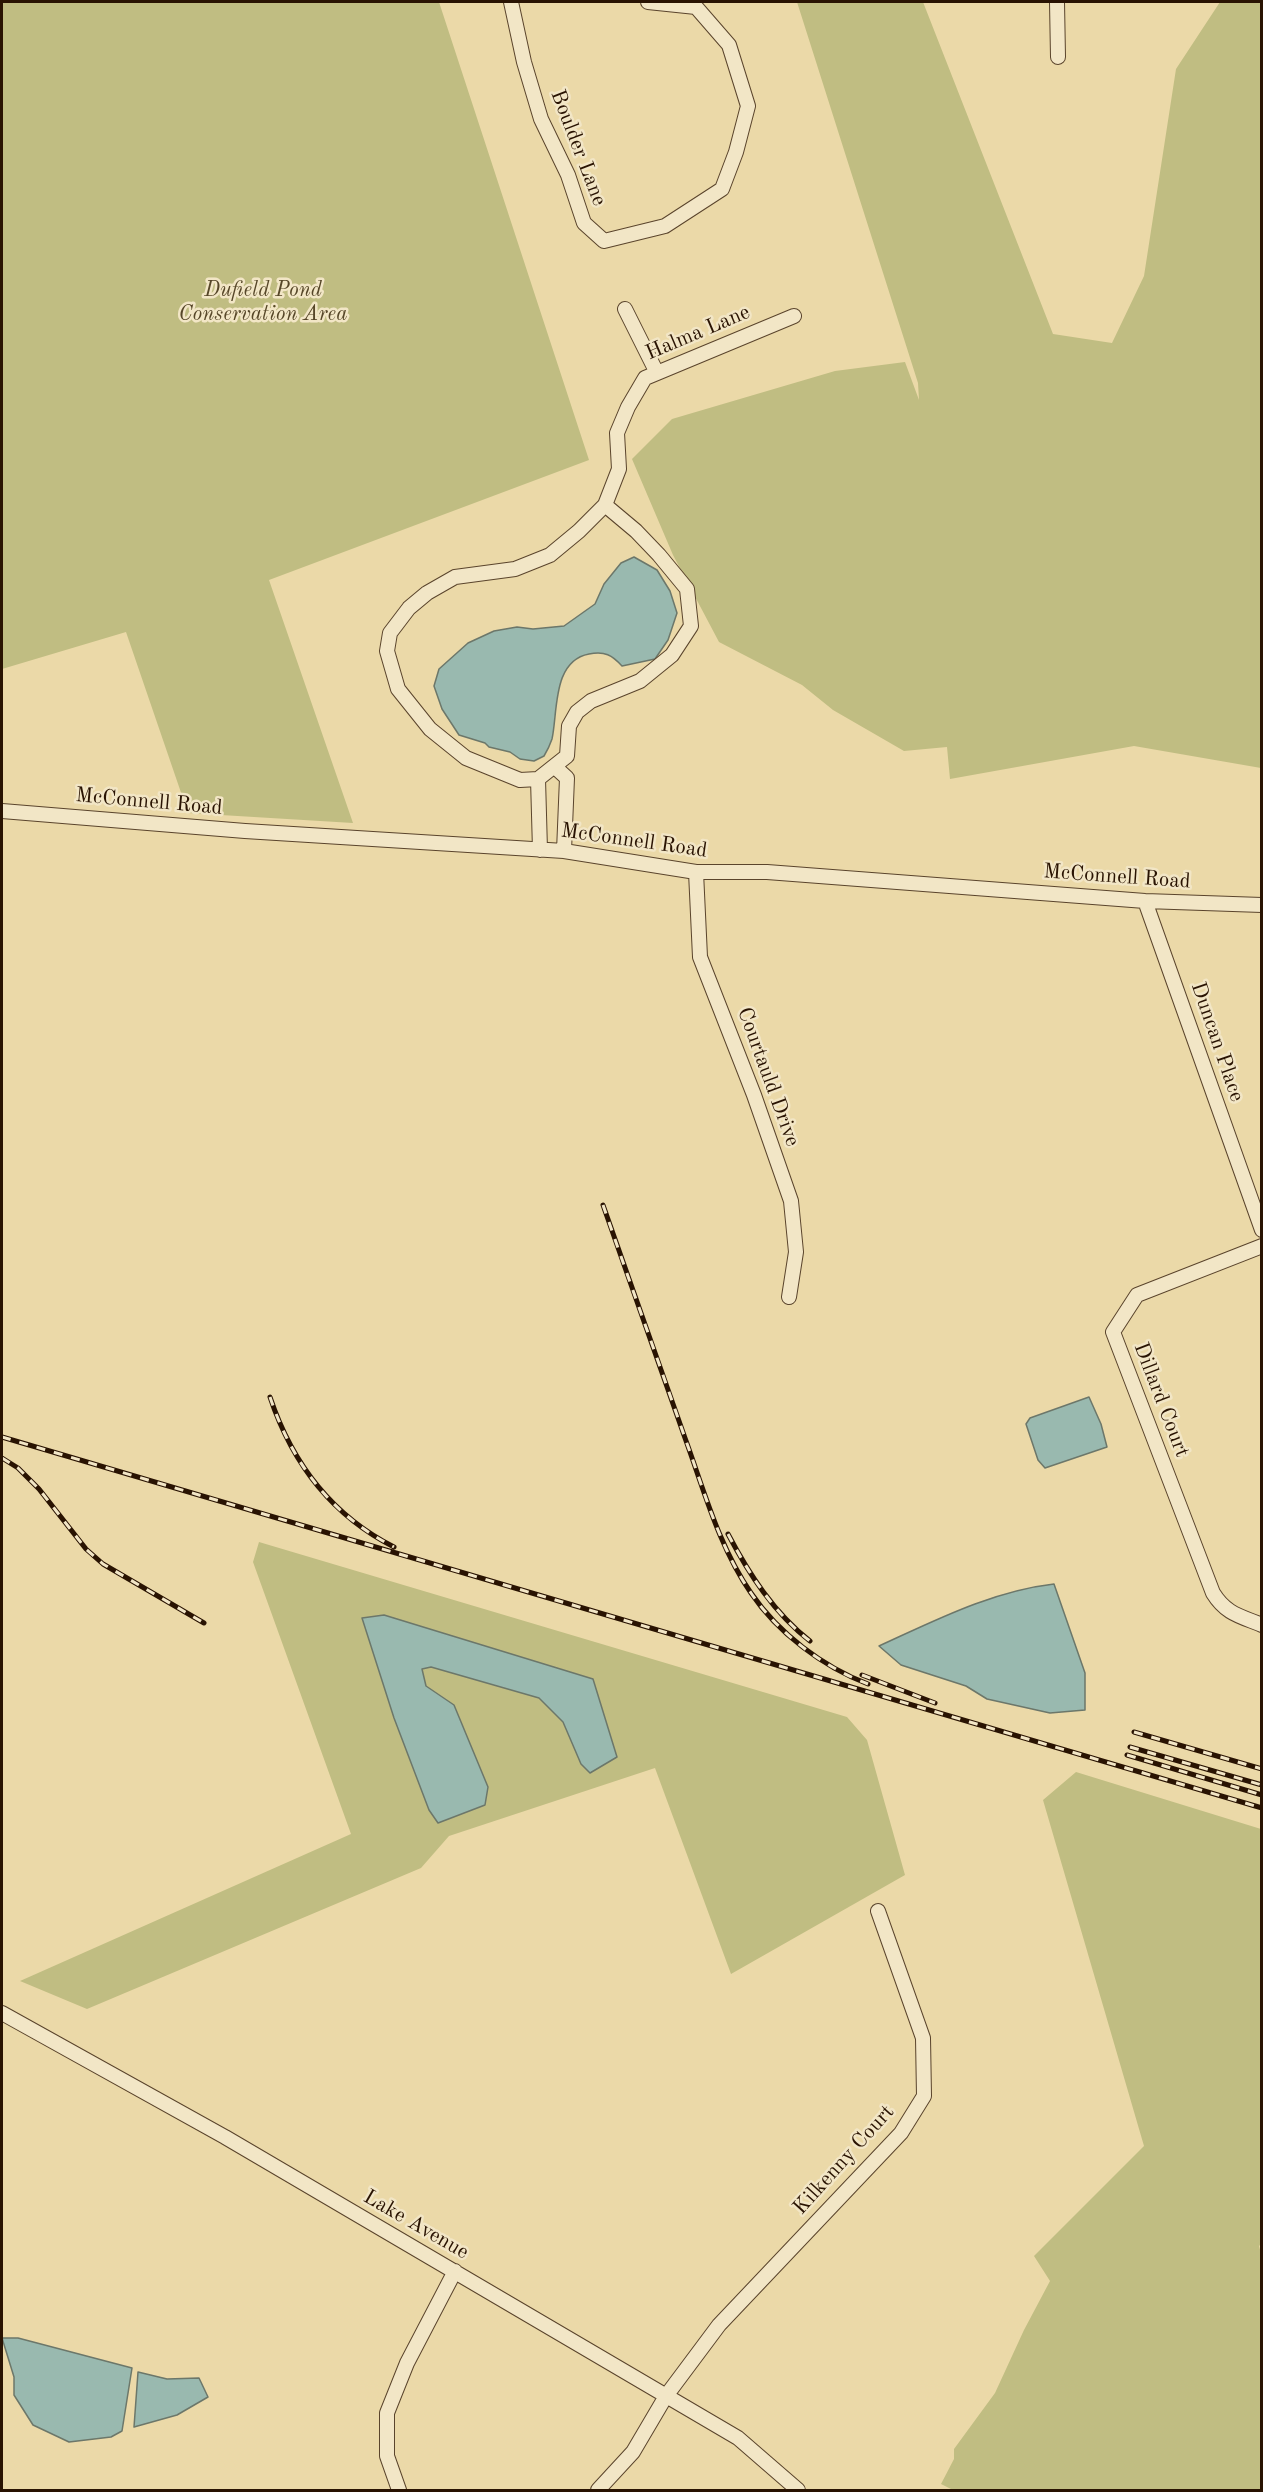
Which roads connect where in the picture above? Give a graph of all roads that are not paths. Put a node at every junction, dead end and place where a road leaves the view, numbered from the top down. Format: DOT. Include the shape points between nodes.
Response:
graph roads {
  1 [pos="511,2"];
  2 [pos="648,2"];
  3 [pos="1057,2"];
  4 [pos="1058,57"];
  5 [pos="625,309"];
  6 [pos="794,316"];
  7 [pos="657,373"];
  8 [pos="605,505"];
  9 [pos="555,767"];
  10 [pos="538,779"];
  11 [pos="2,811"];
  12 [pos="540,850"];
  13 [pos="564,851"];
  14 [pos="696,872"];
  15 [pos="1145,901"];
  16 [pos="1262,905"];
  17 [pos="1262,1230"];
  18 [pos="1262,1246"];
  19 [pos="789,1297"];
  20 [pos="1262,1624"];
  21 [pos="878,1911"];
  22 [pos="2,2013"];
  23 [pos="455,2271"];
  24 [pos="666,2396"];
  25 [pos="399,2490"];
  26 [pos="598,2490"];
  27 [pos="798,2490"];
  1 -- 2 [label="street, Boulder Lane" via="541,118 584,223 604,241 665,226 722,189 748,106 729,45 696,7"];
  3 -- 4 [label="street"];
  5 -- 7 [label="street"];
  6 -- 7 [label="street, Halma Lane"];
  7 -- 8 [label="street, Halma Lane" via="645,378 617,433 618,469"];
  8 -- 9 [label="street" via="652,547 687,589 691,627 672,655 640,681 591,701 577,712 569,726 567,756"];
  8 -- 10 [label="street" via="550,555 514,569 456,577 427,593 409,608 390,633 387,651 398,689 430,729 466,758 520,780"];
  9 -- 10 [label="street"];
  9 -- 13 [label="street" via="567,778"];
  10 -- 12 [label="street"];
  11 -- 12 [label="street, McConnell Road"];
  12 -- 13 [label="street, McConnell Road"];
  13 -- 14 [label="street, McConnell Road"];
  14 -- 15 [label="street, McConnell Road" via="767,872"];
  14 -- 19 [label="street, Courtauld Drive" via="700,957 791,1201 796,1252"];
  15 -- 16 [label="street, McConnell Road"];
  15 -- 17 [label="street, Duncan Place"];
  18 -- 20 [label="street, Dillard Court" via="1137,1295 1113,1332 1214,1593 1221,1606 1230,1612"];
  21 -- 24 [label="street, Kilkenny Court" via="923,2038 924,2096 901,2133 719,2325"];
  22 -- 23 [label="street, Lake Avenue"];
  23 -- 24 [label="street, Lake Avenue"];
  23 -- 25 [label="street" via="407,2363 387,2413 387,2456"];
  24 -- 26 [label="street, Kilkenny Court" via="633,2452"];
  24 -- 27 [label="street, Lake Avenue" via="738,2438"];
}
